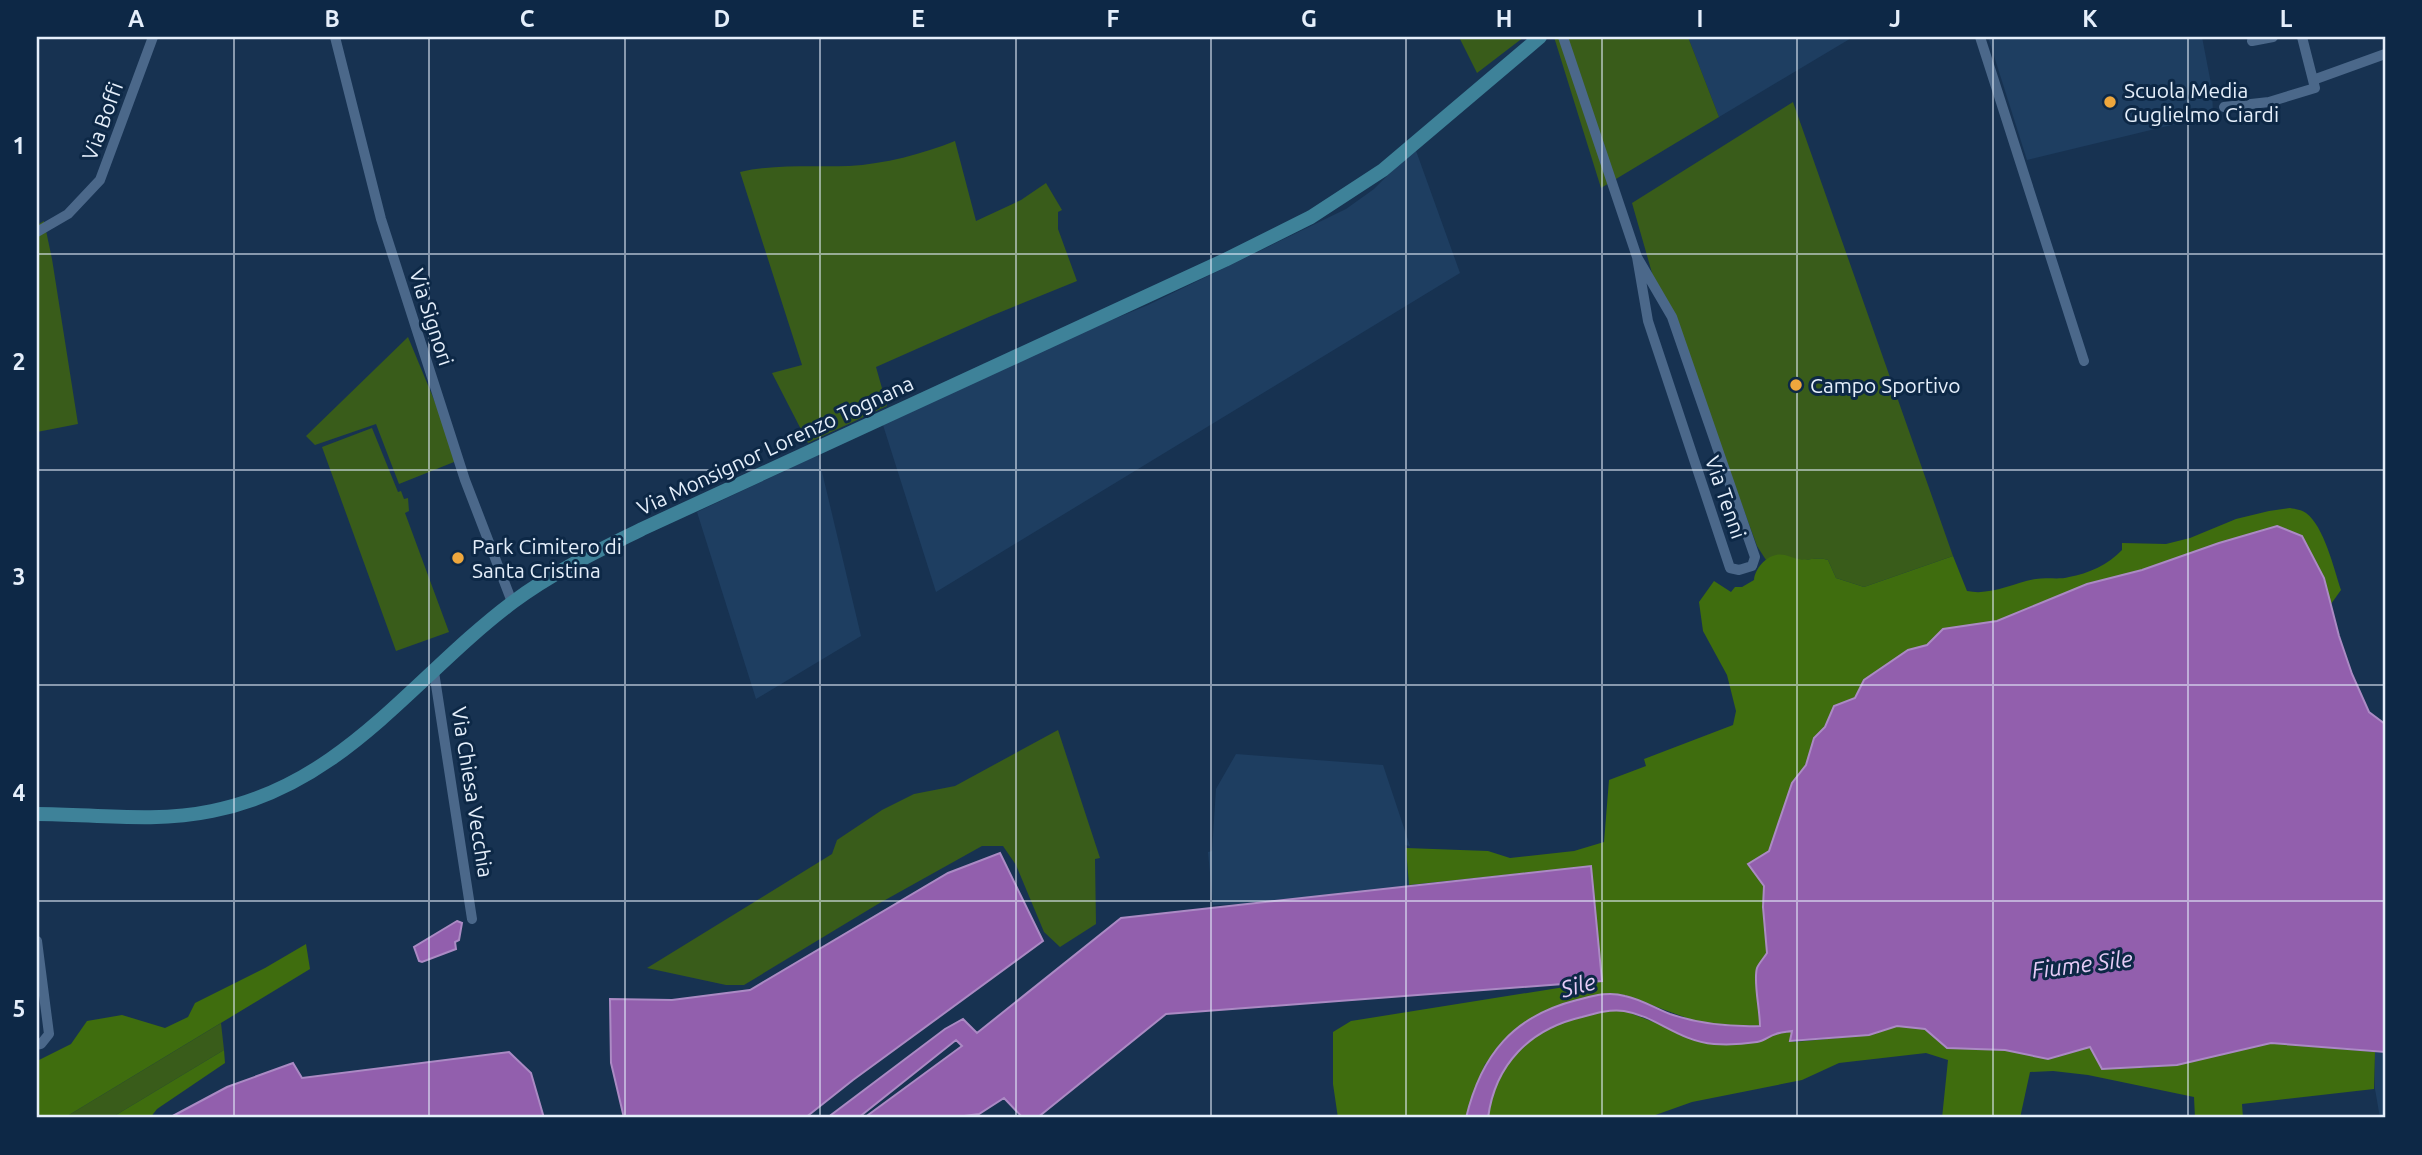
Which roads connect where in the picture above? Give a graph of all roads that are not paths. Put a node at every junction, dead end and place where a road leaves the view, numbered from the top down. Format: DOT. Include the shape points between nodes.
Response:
graph roads {
  1 [pos="153,37"];
  2 [pos="335,37"];
  3 [pos="1541,37"];
  4 [pos="1563,37"];
  5 [pos="2273,37"];
  6 [pos="2302,37"];
  7 [pos="1981,41"];
  8 [pos="2252,41"];
  9 [pos="2385,54"];
  10 [pos="2313,80"];
  11 [pos="2224,107"];
  12 [pos="37,232"];
  13 [pos="1637,257"];
  14 [pos="1662,300"];
  15 [pos="1645,305"];
  16 [pos="2084,360"];
  17 [pos="512,602"];
  18 [pos="434,672"];
  19 [pos="37,814"];
  20 [pos="472,919"];
  21 [pos="37,941"];
  22 [pos="37,1045"];
  1 -- 12 [label="street, Via Boffi" via="100,180 68,214"];
  2 -- 17 [label="street, Via Signori" via="381,219 465,480"];
  3 -- 17 [label="street, Via Monsignor Lorenzo Tognana" via="1383,170 1311,217 642,529 553,574"];
  4 -- 13 [label="street, Via Tenni"];
  5 -- 8 [label="street"];
  6 -- 10 [label="street"];
  7 -- 16 [label="street"];
  9 -- 10 [label="street"];
  10 -- 11 [label="street" via="2315,88 2269,102"];
  13 -- 14 [label="street, Via Tenni"];
  13 -- 15 [label="street, Via Tenni"];
  14 -- 15 [label="street"];
  14 -- 15 [label="street, Via Tenni" via="1672,317 1755,557 1752,566 1730,568"];
  17 -- 18 [label="street, Via Monsignor Lorenzo Tognana"];
  18 -- 19 [label="street, Via Monsignor Lorenzo Tognana" via="375,726 283,789 189,814"];
  18 -- 20 [label="street, Via Chiesa Vecchia"];
  21 -- 22 [label="street" via="49,1034"];
}
